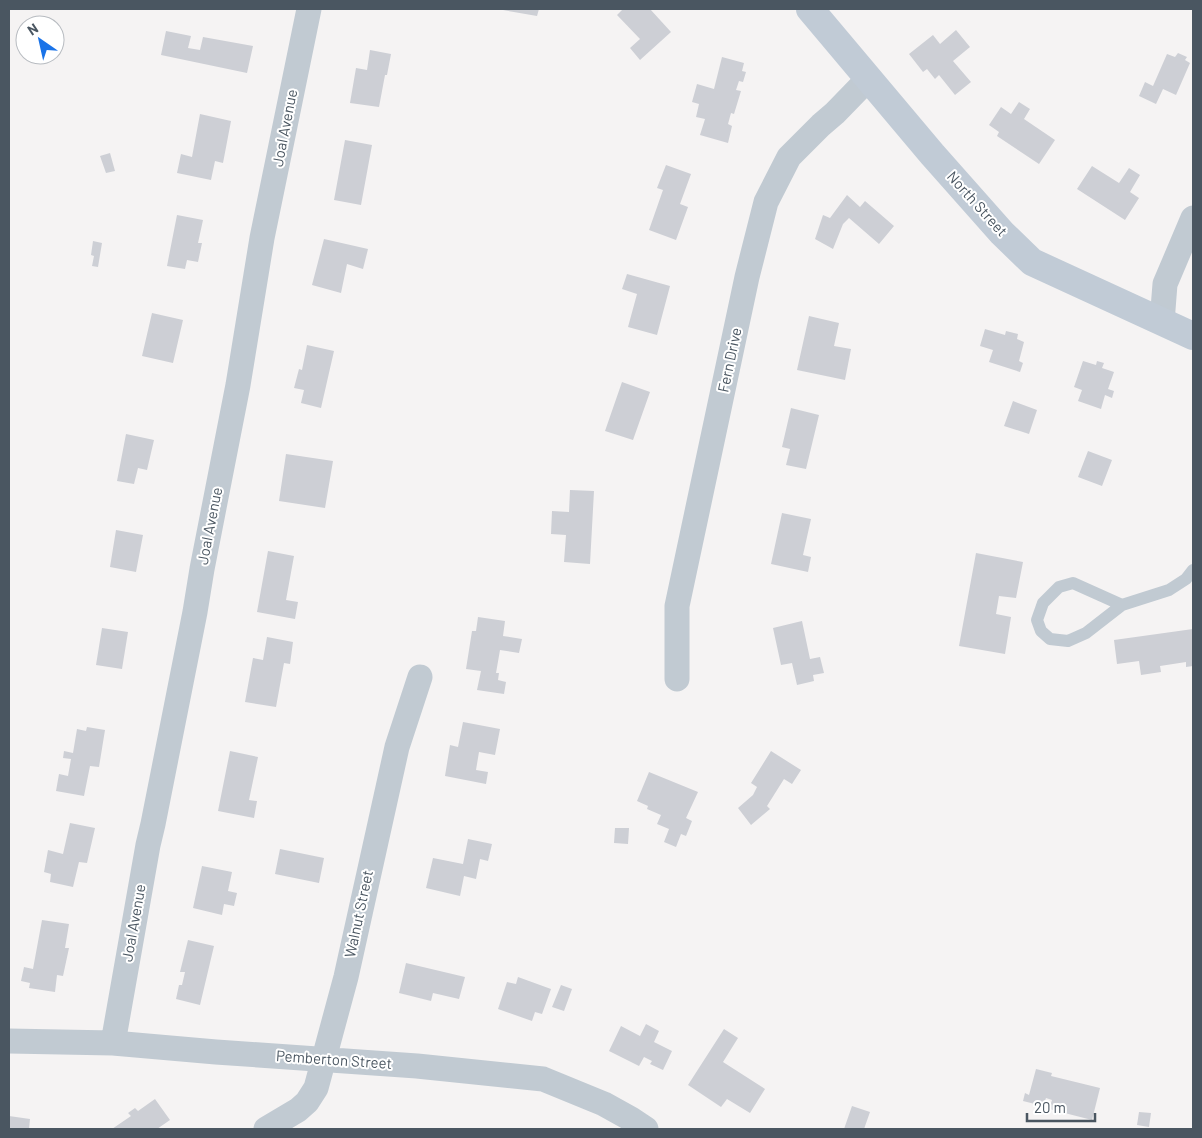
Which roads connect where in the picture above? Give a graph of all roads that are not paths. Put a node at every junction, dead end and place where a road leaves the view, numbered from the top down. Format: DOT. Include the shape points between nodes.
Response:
graph roads {
  1 [pos="309,9"];
  2 [pos="810,9"];
  3 [pos="869,78"];
  4 [pos="1193,218"];
  5 [pos="1162,322"];
  6 [pos="1193,336"];
  7 [pos="1193,570"];
  8 [pos="1122,605"];
  9 [pos="420,677"];
  10 [pos="677,679"];
  11 [pos="9,1041"];
  12 [pos="113,1043"];
  13 [pos="324,1060"];
  14 [pos="266,1129"];
  15 [pos="646,1129"];
  1 -- 12 [label="street, Joal Avenue" via="262,238 238,385 148,845"];
  2 -- 3 [label="street, North Street"];
  3 -- 5 [label="street, North Street" via="932,154 1032,262"];
  3 -- 10 [label="street, Fern Drive" via="789,157 766,202 677,606"];
  4 -- 5 [label="street" via="1165,284"];
  5 -- 6 [label="street, North Street"];
  7 -- 8 [label="lane" via="1170,590"];
  8 -- 8 [label="lane" via="1086,633 1068,641 1050,639 1038,620 1043,603 1059,588 1073,583"];
  9 -- 13 [label="street, Walnut Street" via="397,747 346,977"];
  11 -- 12 [label="street, Pemberton Street"];
  12 -- 13 [label="street, Pemberton Street"];
  13 -- 14 [label="street, Walnut Street" via="316,1088 307,1102"];
  13 -- 15 [label="street, Pemberton Street" via="543,1079 604,1104"];
}
